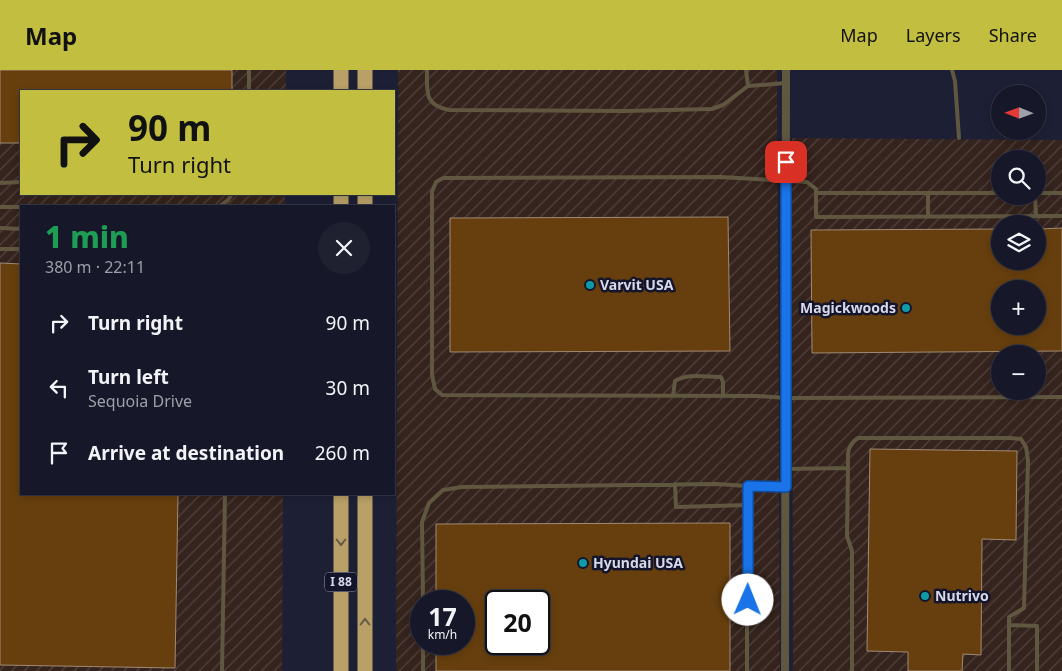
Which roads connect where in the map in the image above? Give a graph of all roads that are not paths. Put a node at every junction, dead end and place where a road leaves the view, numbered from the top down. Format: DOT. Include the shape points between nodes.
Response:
graph roads {
  1 [pos="249,70"];
  2 [pos="341,70"];
  3 [pos="365,70"];
  4 [pos="427,70"];
  5 [pos="746,70"];
  6 [pos="786,70"];
  7 [pos="952,70"];
  8 [pos="786,83"];
  9 [pos="748,86"];
  10 [pos="249,90"];
  11 [pos="341,90"];
  12 [pos="365,90"];
  13 [pos="959,138"];
  14 [pos="0,182"];
  15 [pos="20,182"];
  16 [pos="786,182"];
  17 [pos="816,193"];
  18 [pos="928,193"];
  19 [pos="991,193"];
  20 [pos="1046,193"];
  21 [pos="1062,193"];
  22 [pos="231,195"];
  23 [pos="221,205"];
  24 [pos="0,207"];
  25 [pos="20,207"];
  26 [pos="928,216"];
  27 [pos="991,216"];
  28 [pos="1046,216"];
  29 [pos="1062,216"];
  30 [pos="0,228"];
  31 [pos="20,229"];
  32 [pos="0,248"];
  33 [pos="20,249"];
  34 [pos="673,396"];
  35 [pos="723,396"];
  36 [pos="1062,397"];
  37 [pos="786,398"];
  38 [pos="848,468"];
  39 [pos="786,469"];
  40 [pos="675,484"];
  41 [pos="748,486"];
  42 [pos="786,487"];
  43 [pos="225,495"];
  44 [pos="341,495"];
  45 [pos="364,495"];
  46 [pos="748,505"];
  47 [pos="423,590"];
  48 [pos="1009,625"];
  49 [pos="423,655"];
  50 [pos="222,671"];
  51 [pos="341,671"];
  52 [pos="364,671"];
  53 [pos="424,671"];
  54 [pos="747,671"];
  55 [pos="786,671"];
  56 [pos="852,671"];
  57 [pos="1009,671"];
  58 [pos="1037,671"];
  1 -- 10 [label="lane"];
  2 -- 11 [label="highway"];
  3 -- 12 [label="highway"];
  4 -- 9 [label="lane" via="427,95 438,108 449,110 712,109 723,105"];
  5 -- 9 [label="lane"];
  6 -- 8 [label="street"];
  7 -- 13 [label="lane"];
  8 -- 9 [label="lane"];
  8 -- 16 [label="street"];
  14 -- 15 [label="lane"];
  16 -- 17 [label="lane" via="807,182 814,186"];
  16 -- 34 [label="lane" via="648,176 452,177 436,182 432,192 432,375 435,389 442,395"];
  16 -- 37 [label="street"];
  17 -- 18 [label="lane"];
  17 -- 26 [label="lane" via="816,216"];
  18 -- 19 [label="lane"];
  18 -- 26 [label="lane"];
  20 -- 21 [label="lane"];
  22 -- 23 [label="lane"];
  24 -- 25 [label="lane"];
  26 -- 27 [label="lane"];
  28 -- 29 [label="lane"];
  30 -- 31 [label="lane"];
  32 -- 33 [label="lane"];
  34 -- 35 [label="lane"];
  34 -- 35 [label="lane" via="675,381 682,377 709,376 721,377"];
  35 -- 37 [label="lane"];
  36 -- 37 [label="lane"];
  37 -- 39 [label="street"];
  38 -- 39 [label="lane"];
  38 -- 48 [label="lane" via="851,443 858,438 1022,439 1028,460 1024,608 1010,617"];
  38 -- 56 [label="lane"];
  39 -- 42 [label="street"];
  40 -- 41 [label="lane"];
  40 -- 46 [label="lane" via="676,507"];
  40 -- 47 [label="lane" via="462,487 443,490 429,503 422,522"];
  41 -- 42 [label="lane"];
  41 -- 46 [label="lane"];
  42 -- 55 [label="street"];
  43 -- 50 [label="lane"];
  44 -- 51 [label="highway, I 88, one-way"];
  52 -- 45 [label="highway, I 88, one-way"];
  46 -- 54 [label="lane"];
  48 -- 57 [label="lane"];
  48 -- 58 [label="lane" via="1037,626"];
  49 -- 53 [label="lane"];
}
